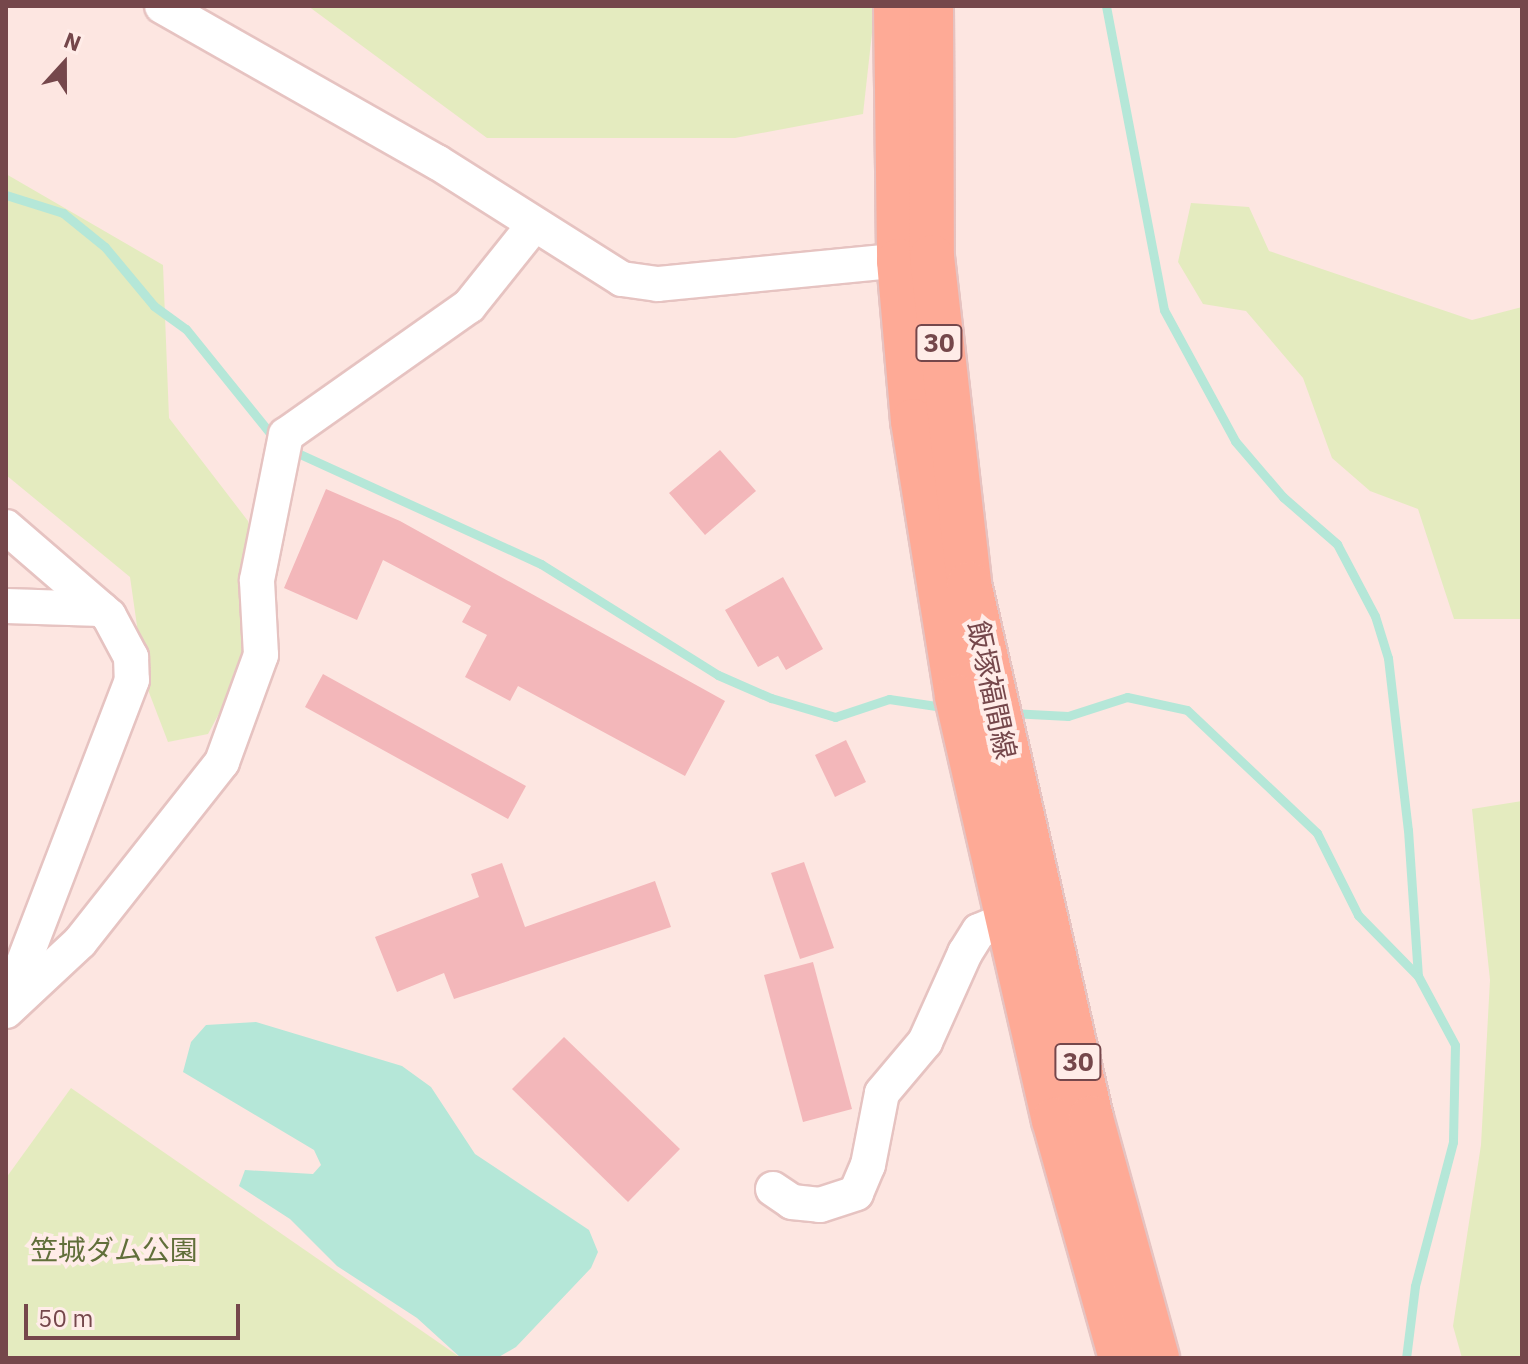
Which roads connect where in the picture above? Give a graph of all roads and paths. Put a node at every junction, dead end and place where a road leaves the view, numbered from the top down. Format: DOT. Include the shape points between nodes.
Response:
graph roads {
  1 [pos="162,6"];
  2 [pos="896,6"];
  3 [pos="931,6"];
  4 [pos="533,226"];
  5 [pos="916,259"];
  6 [pos="6,527"];
  7 [pos="6,606"];
  8 [pos="101,609"];
  9 [pos="1024,911"];
  10 [pos="6,1009"];
  11 [pos="773,1189"];
  12 [pos="1121,1358"];
  13 [pos="1157,1358"];
  1 -- 4 [label="street" via="437,162"];
  2 -- 5 [label="main road, 飯塚福間線 / 30"];
  3 -- 5 [label="main road, 飯塚福間線 / 30"];
  4 -- 5 [label="street" via="622,279 658,284"];
  4 -- 10 [label="street" via="469,306 286,435 257,580 261,655 222,762 80,942"];
  5 -- 9 [label="main road, 飯塚福間線 / 30" via="913,421"];
  6 -- 8 [label="street"];
  7 -- 8 [label="street"];
  8 -- 10 [label="street" via="131,657 128,701"];
  9 -- 11 [label="street" via="979,931 925,1042 882,1093 868,1165 856,1193 820,1205 792,1202"];
  9 -- 12 [label="main road, 飯塚福間線 / 30" via="1054,1120"];
  9 -- 13 [label="main road, 飯塚福間線 / 30"];
}
